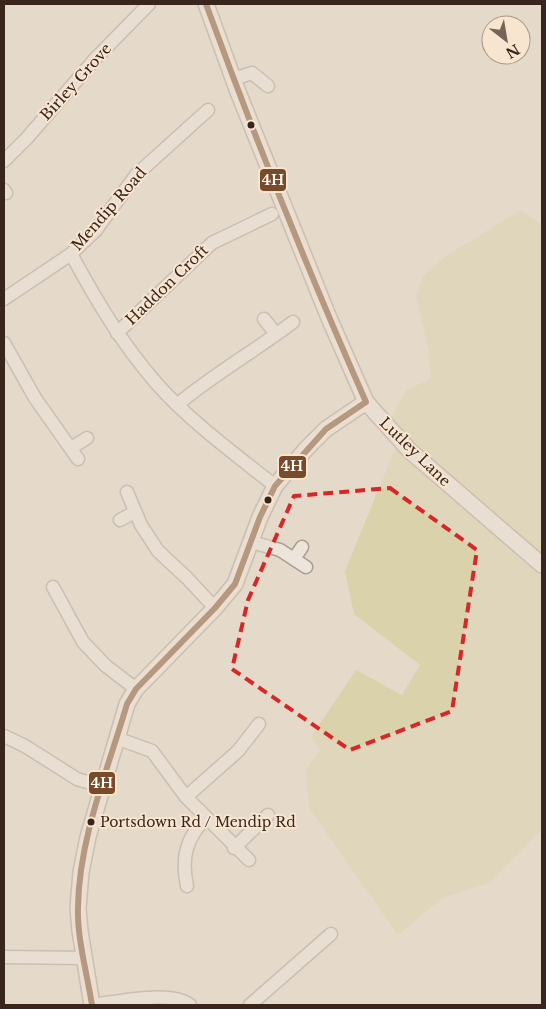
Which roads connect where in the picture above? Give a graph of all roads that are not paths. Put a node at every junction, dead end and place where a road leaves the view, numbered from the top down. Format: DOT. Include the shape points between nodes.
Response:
graph roads {
  1 [pos="149,4"];
  2 [pos="206,4"];
  3 [pos="233,79"];
  4 [pos="268,86"];
  5 [pos="208,110"];
  6 [pos="4,161"];
  7 [pos="272,214"];
  8 [pos="71,254"];
  9 [pos="4,299"];
  10 [pos="264,319"];
  11 [pos="293,322"];
  12 [pos="117,333"];
  13 [pos="276,334"];
  14 [pos="4,343"];
  15 [pos="366,402"];
  16 [pos="177,405"];
  17 [pos="87,438"];
  18 [pos="71,448"];
  19 [pos="78,459"];
  20 [pos="275,486"];
  21 [pos="127,492"];
  22 [pos="135,512"];
  23 [pos="120,520"];
  24 [pos="251,542"];
  25 [pos="302,547"];
  26 [pos="294,559"];
  27 [pos="542,565"];
  28 [pos="306,567"];
  29 [pos="54,586"];
  30 [pos="215,608"];
  31 [pos="136,689"];
  32 [pos="259,724"];
  33 [pos="116,738"];
  34 [pos="5,740"];
  35 [pos="104,788"];
  36 [pos="186,797"];
  37 [pos="268,816"];
  38 [pos="206,818"];
  39 [pos="234,848"];
  40 [pos="249,860"];
  41 [pos="187,886"];
  42 [pos="331,934"];
  43 [pos="4,958"];
  44 [pos="84,958"];
  45 [pos="92,1005"];
  46 [pos="190,1005"];
  47 [pos="250,1005"];
  1 -- 6 [label="street, Birley Grove"];
  2 -- 3 [label="street, Lutley Lane"];
  3 -- 4 [label="street" via="252,73"];
  3 -- 15 [label="street, Lutley Lane"];
  5 -- 8 [label="street, Mendip Road" via="136,175 96,230"];
  7 -- 12 [label="street, Haddon Croft" via="212,243"];
  8 -- 9 [label="street, Mendip Road"];
  8 -- 12 [label="street"];
  10 -- 13 [label="street"];
  11 -- 13 [label="street"];
  12 -- 16 [label="street"];
  13 -- 16 [label="street"];
  14 -- 18 [label="street" via="35,398"];
  15 -- 20 [label="street" via="326,429"];
  15 -- 27 [label="street, Lutley Lane" via="410,451"];
  16 -- 20 [label="street"];
  17 -- 18 [label="street"];
  18 -- 19 [label="street"];
  20 -- 24 [label="street"];
  21 -- 22 [label="street"];
  22 -- 23 [label="street"];
  22 -- 30 [label="street" via="158,551"];
  24 -- 26 [label="street" via="280,550"];
  24 -- 30 [label="street" via="235,584"];
  25 -- 26 [label="street"];
  26 -- 28 [label="street"];
  29 -- 31 [label="street" via="83,642 106,666"];
  30 -- 31 [label="street"];
  31 -- 33 [label="street" via="127,704"];
  32 -- 36 [label="street" via="238,751"];
  33 -- 35 [label="street"];
  33 -- 36 [label="street" via="152,751"];
  34 -- 35 [label="street" via="25,746 77,779"];
  35 -- 44 [label="street" via="81,872 78,908"];
  36 -- 38 [label="street"];
  37 -- 39 [label="street"];
  38 -- 39 [label="street"];
  38 -- 41 [label="street" via="187,842 183,868"];
  39 -- 40 [label="street"];
  42 -- 47 [label="street"];
  43 -- 44 [label="street"];
  44 -- 45 [label="street"];
  45 -- 46 [label="street" via="177,998"];
}
